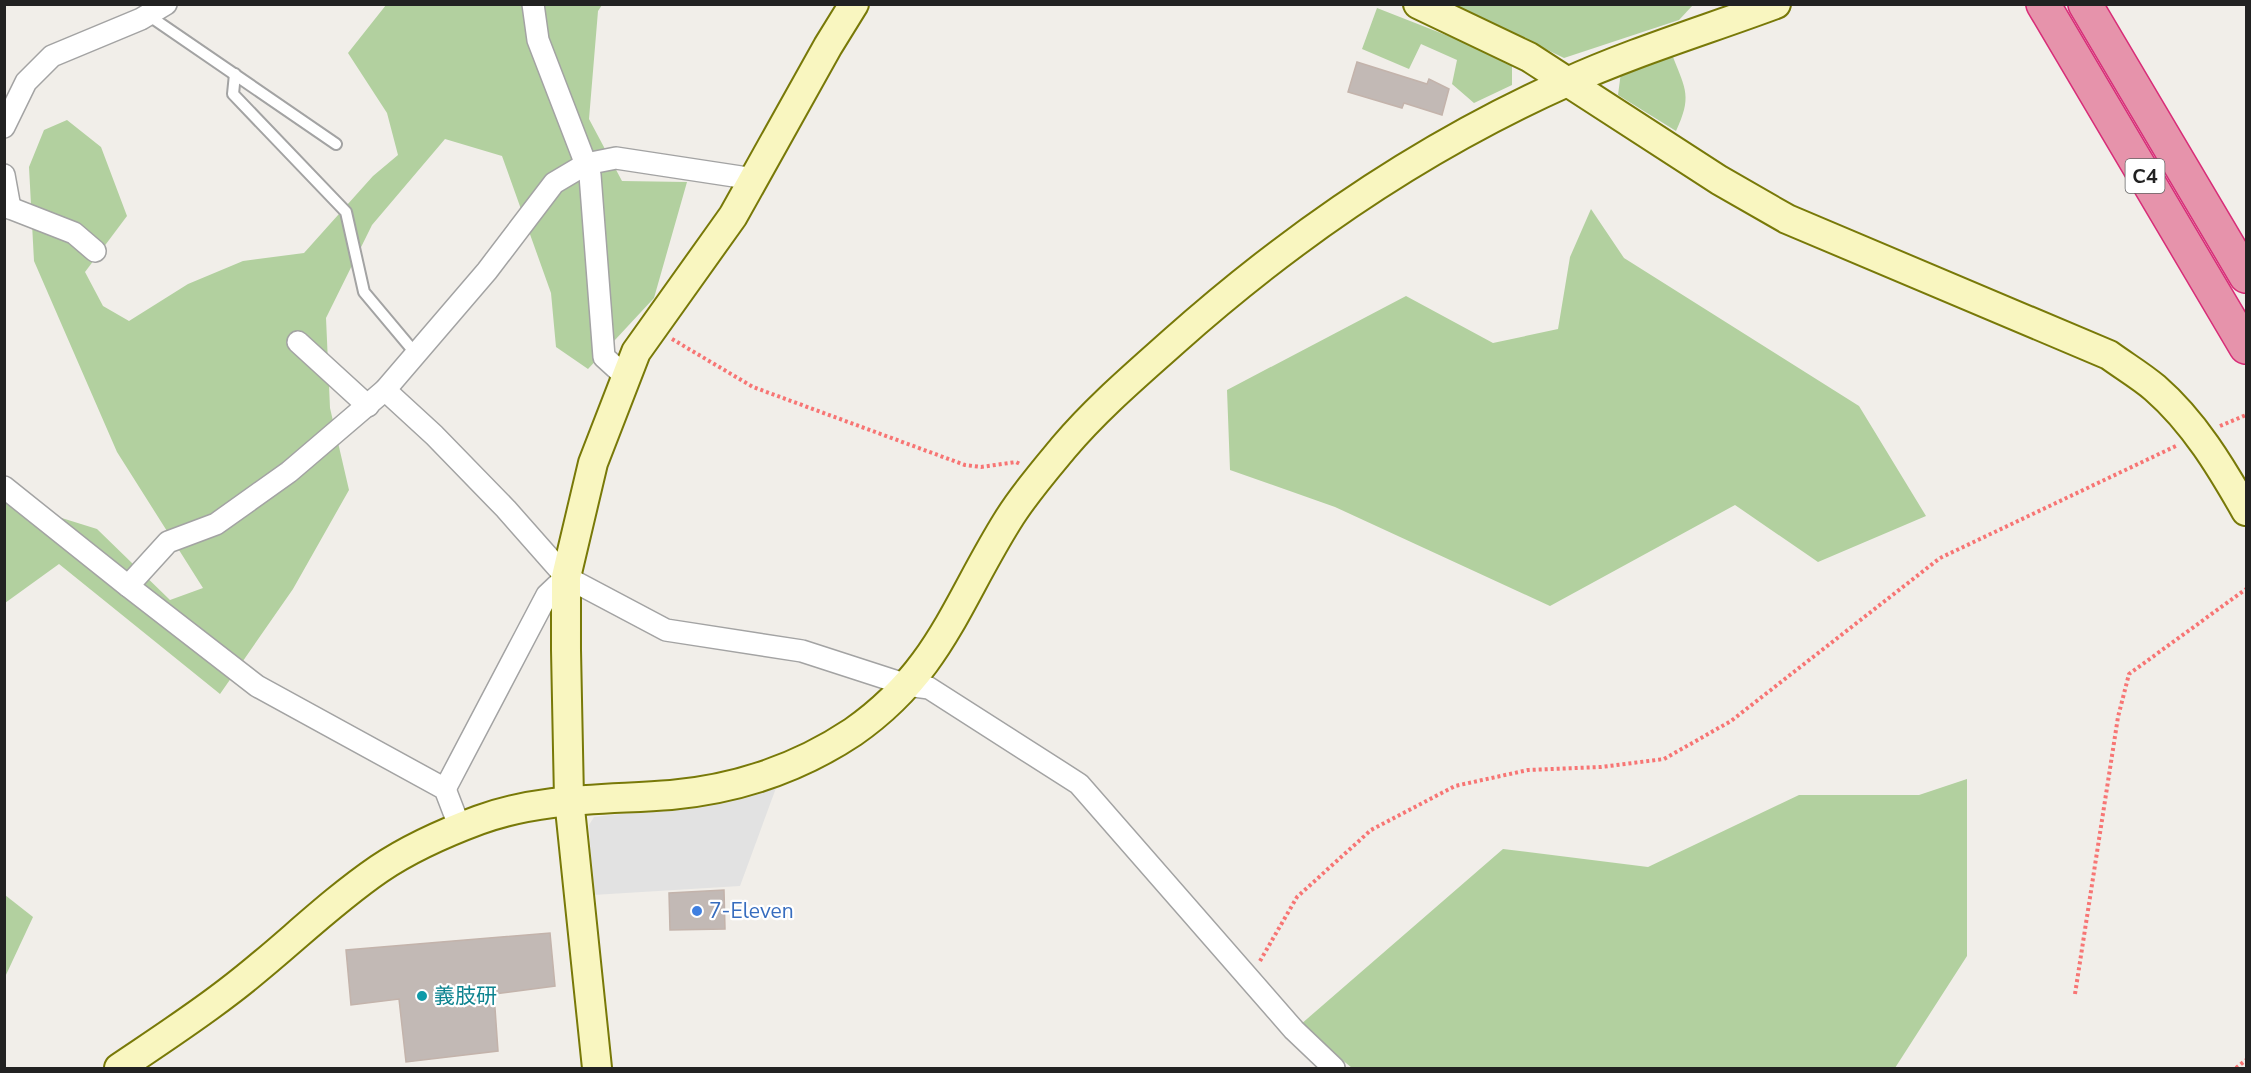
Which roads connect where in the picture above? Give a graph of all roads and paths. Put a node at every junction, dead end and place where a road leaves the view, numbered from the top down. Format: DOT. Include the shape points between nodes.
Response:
graph roads {
  1 [pos="533,4"];
  2 [pos="854,4"];
  3 [pos="1418,4"];
  4 [pos="1776,4"];
  5 [pos="2043,4"];
  6 [pos="2085,4"];
  7 [pos="157,10"];
  8 [pos="235,74"];
  9 [pos="1569,81"];
  10 [pos="4,127"];
  11 [pos="336,144"];
  12 [pos="586,164"];
  13 [pos="4,175"];
  14 [pos="754,179"];
  15 [pos="7,211"];
  16 [pos="95,251"];
  17 [pos="2247,276"];
  18 [pos="653,328"];
  19 [pos="298,342"];
  20 [pos="2247,347"];
  21 [pos="416,354"];
  22 [pos="626,377"];
  23 [pos="386,390"];
  24 [pos="368,406"];
  25 [pos="2198,436"];
  26 [pos="1042,474"];
  27 [pos="4,487"];
  28 [pos="2247,511"];
  29 [pos="566,577"];
  30 [pos="128,586"];
  31 [pos="2247,589"];
  32 [pos="907,685"];
  33 [pos="445,789"];
  34 [pos="569,799"];
  35 [pos="460,828"];
  36 [pos="1249,979"];
  37 [pos="2075,994"];
  38 [pos="2247,1060"];
  39 [pos="1325,1065"];
  40 [pos="119,1068"];
  41 [pos="597,1068"];
  42 [pos="2236,1068"];
  1 -- 12 [label="street" via="538,39"];
  2 -- 14 [label="street"];
  3 -- 9 [label="street" via="1530,57"];
  4 -- 9 [label="street"];
  5 -- 20 [label="highway, C4"];
  6 -- 17 [label="highway, C4"];
  7 -- 8 [label="lane"];
  7 -- 10 [label="street" via="52,56 26,82"];
  8 -- 11 [label="lane"];
  8 -- 21 [label="lane" via="233,94 346,212 364,292"];
  9 -- 25 [label="street" via="1719,180 1787,219 2109,356 2154,387"];
  9 -- 26 [label="street" via="1416,159 1288,245 1221,299 1106,403"];
  12 -- 14 [label="street" via="616,158"];
  12 -- 21 [label="street" via="554,183 487,271"];
  12 -- 22 [label="street" via="604,357"];
  13 -- 15 [label="street"];
  14 -- 18 [label="street" via="734,216"];
  15 -- 16 [label="street" via="74,233"];
  18 -- 22 [label="street" via="636,352"];
  18 -- 26 [label="path" via="753,387 965,465 1016,462"];
  19 -- 24 [label="street"];
  21 -- 23 [label="street"];
  22 -- 29 [label="street" via="592,463"];
  23 -- 24 [label="street"];
  23 -- 29 [label="street" via="474,476"];
  24 -- 30 [label="street" via="289,472 216,524 168,542"];
  25 -- 28 [label="street"];
  25 -- 36 [label="path" via="1941,558 1731,722 1664,759 1527,770 1455,786 1371,830 1297,897"];
  26 -- 32 [label="street" via="1007,522 946,634"];
  27 -- 30 [label="street"];
  29 -- 32 [label="street" via="666,630 802,651"];
  29 -- 33 [label="street" via="547,595"];
  29 -- 34 [label="street"];
  30 -- 33 [label="street" via="257,686"];
  31 -- 37 [label="path" via="2129,674 2118,717"];
  32 -- 34 [label="street" via="852,732 777,771 722,787 673,795"];
  32 -- 36 [label="street" via="929,688 1079,784"];
  33 -- 35 [label="street"];
  34 -- 35 [label="street" via="514,809"];
  34 -- 41 [label="street"];
  35 -- 40 [label="street" via="429,839 379,868 228,993"];
  36 -- 39 [label="street"];
  38 -- 42 [label="path"];
}
